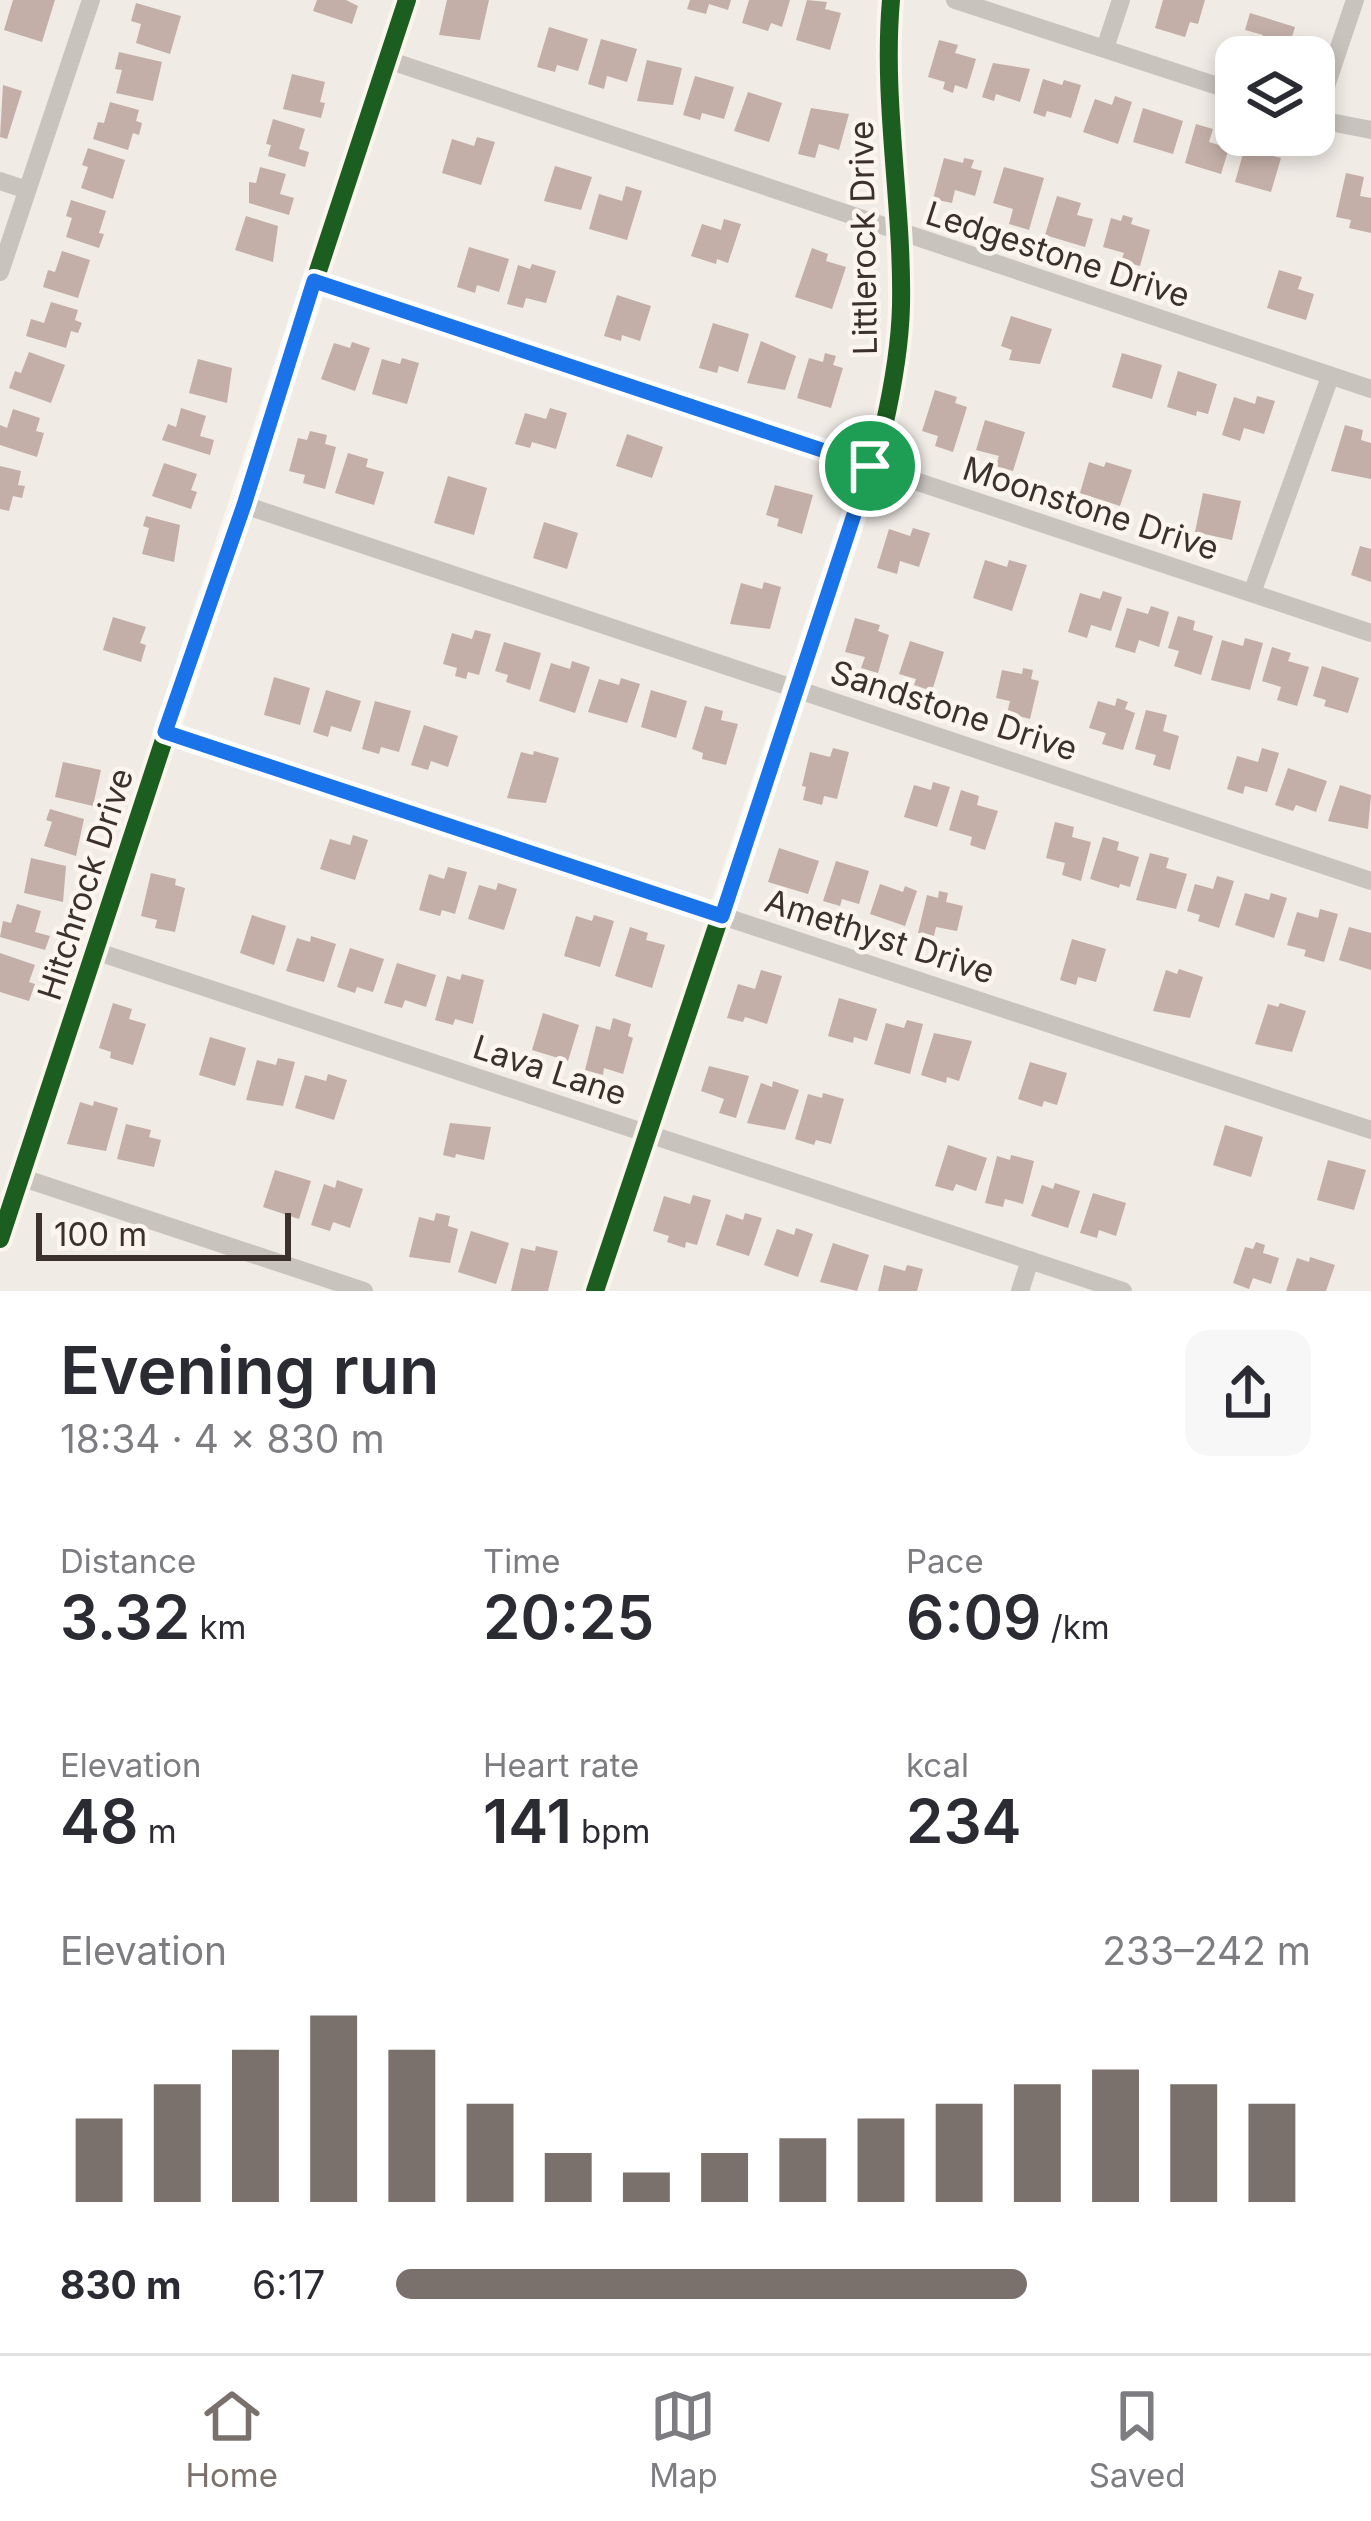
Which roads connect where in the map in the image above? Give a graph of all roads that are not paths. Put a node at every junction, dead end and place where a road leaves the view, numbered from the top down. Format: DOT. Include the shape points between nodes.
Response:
graph roads {
  1 [pos="92,0"];
  2 [pos="407,0"];
  3 [pos="892,0"];
  4 [pos="955,0"];
  5 [pos="1121,0"];
  6 [pos="1355,0"];
  7 [pos="1105,48"];
  8 [pos="1335,58"];
  9 [pos="386,59"];
  10 [pos="1215,85"];
  11 [pos="1335,123"];
  12 [pos="1371,130"];
  13 [pos="0,181"];
  14 [pos="27,190"];
  15 [pos="897,232"];
  16 [pos="0,272"];
  17 [pos="314,281"];
  18 [pos="1330,376"];
  19 [pos="1371,389"];
  20 [pos="870,466"];
  21 [pos="244,505"];
  22 [pos="1252,593"];
  23 [pos="1371,633"];
  24 [pos="794,688"];
  25 [pos="165,732"];
  26 [pos="1371,880"];
  27 [pos="722,916"];
  28 [pos="95,951"];
  29 [pos="1371,1130"];
  30 [pos="648,1134"];
  31 [pos="20,1177"];
  32 [pos="0,1239"];
  33 [pos="1030,1260"];
  34 [pos="364,1291"];
  35 [pos="595,1291"];
  36 [pos="1020,1291"];
  37 [pos="1123,1291"];
  1 -- 14 [label="street"];
  2 -- 9 [label="street, Hitchrock Drive"];
  3 -- 15 [label="street, Littlerock Drive"];
  4 -- 7 [label="street"];
  5 -- 7 [label="street"];
  6 -- 8 [label="street"];
  7 -- 10 [label="street"];
  9 -- 15 [label="street, Ledgestone Drive"];
  9 -- 17 [label="street, Hitchrock Drive"];
  11 -- 12 [label="street"];
  13 -- 14 [label="street"];
  14 -- 16 [label="street"];
  15 -- 18 [label="street, Ledgestone Drive"];
  15 -- 20 [label="street, Littlerock Drive" via="897,357"];
  17 -- 20 [label="street, Moonstone Drive"];
  17 -- 21 [label="street, Hitchrock Drive"];
  18 -- 19 [label="street, Ledgestone Drive"];
  18 -- 22 [label="street"];
  20 -- 22 [label="street, Moonstone Drive"];
  20 -- 24 [label="street, Littlerock Drive"];
  21 -- 24 [label="street, Sandstone Drive"];
  21 -- 25 [label="street, Hitchrock Drive"];
  22 -- 23 [label="street, Moonstone Drive"];
  24 -- 26 [label="street, Sandstone Drive"];
  24 -- 27 [label="street, Littlerock Drive"];
  25 -- 27 [label="street, Amethyst Drive"];
  25 -- 28 [label="street, Hitchrock Drive"];
  27 -- 29 [label="street, Amethyst Drive"];
  27 -- 30 [label="street, Littlerock Drive"];
  28 -- 30 [label="street, Lava Lane"];
  28 -- 31 [label="street, Hitchrock Drive"];
  30 -- 33 [label="street, Lava Lane"];
  30 -- 35 [label="street, Littlerock Drive"];
  31 -- 32 [label="street, Hitchrock Drive"];
  31 -- 34 [label="street"];
  33 -- 36 [label="street"];
  33 -- 37 [label="street, Lava Lane"];
}
